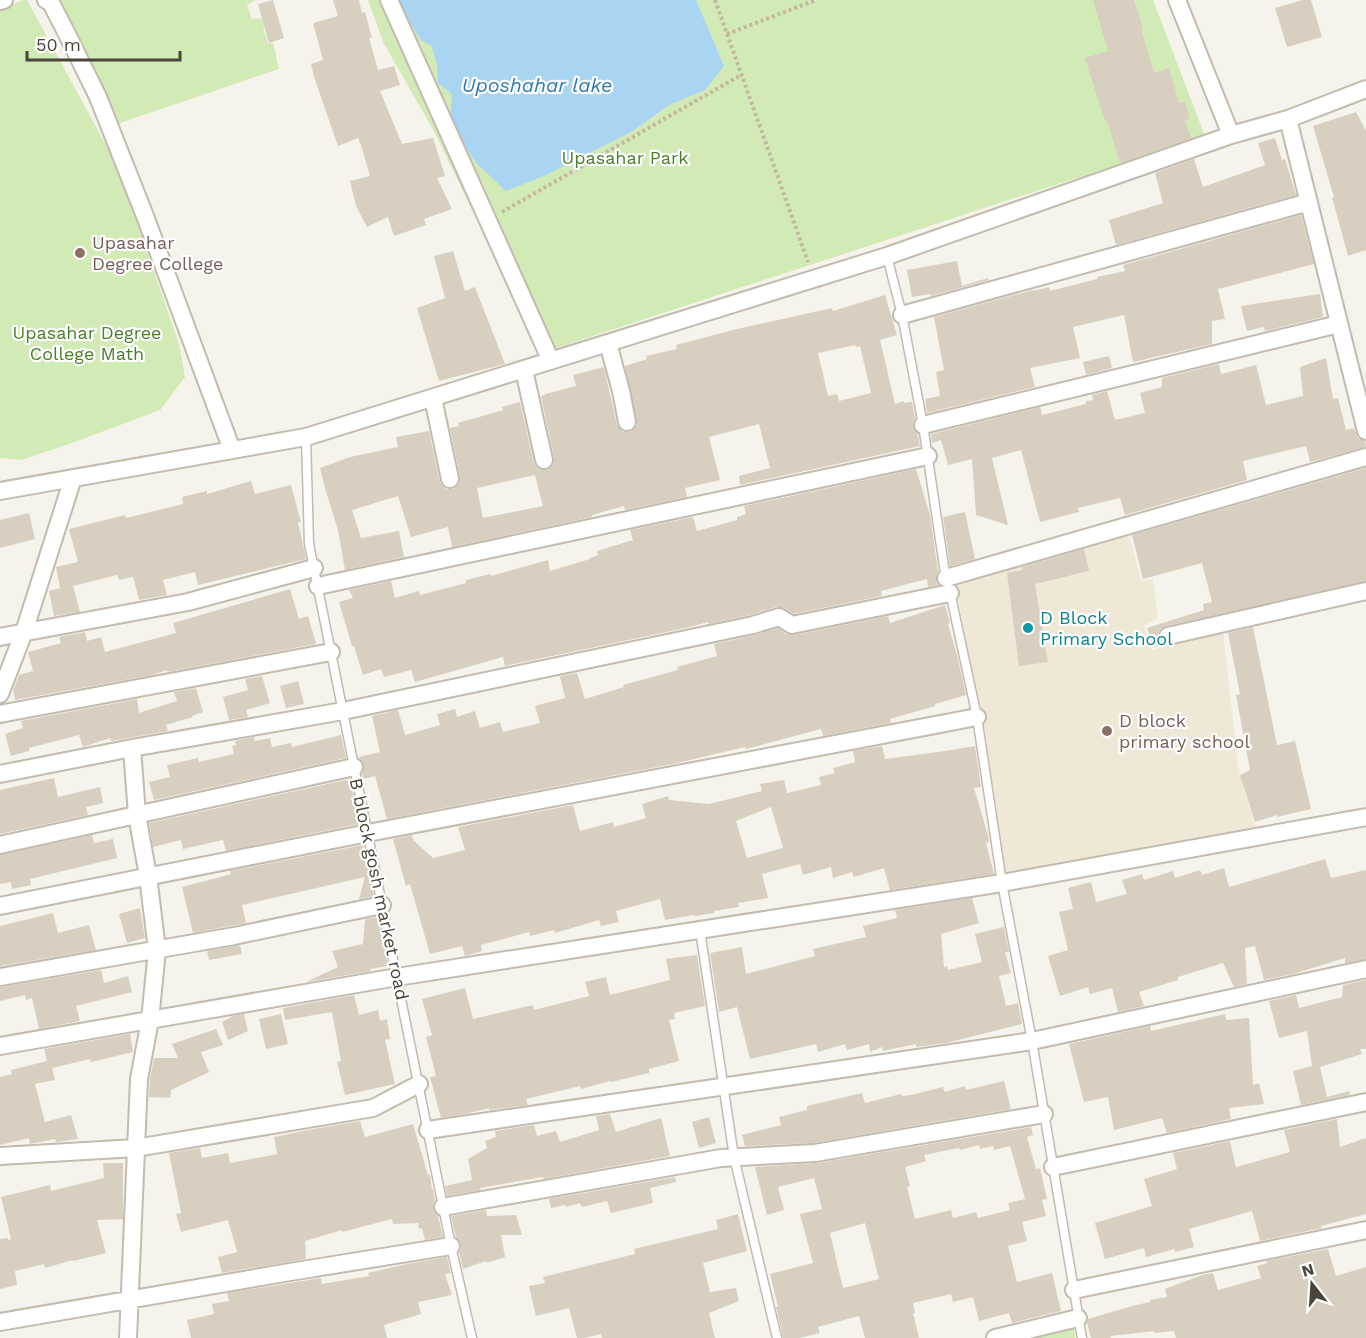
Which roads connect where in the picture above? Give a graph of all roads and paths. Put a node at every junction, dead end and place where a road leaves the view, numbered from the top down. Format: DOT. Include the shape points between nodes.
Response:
graph roads {
  1 [pos="46,0"];
  2 [pos="389,0"];
  3 [pos="715,0"];
  4 [pos="816,0"];
  5 [pos="1178,0"];
  6 [pos="727,34"];
  7 [pos="741,75"];
  8 [pos="1366,89"];
  9 [pos="1288,119"];
  10 [pos="1231,135"];
  11 [pos="1309,202"];
  12 [pos="488,220"];
  13 [pos="887,256"];
  14 [pos="814,279"];
  15 [pos="902,315"];
  16 [pos="1339,324"];
  17 [pos="608,343"];
  18 [pos="551,361"];
  19 [pos="524,370"];
  20 [pos="433,398"];
  21 [pos="1362,398"];
  22 [pos="627,422"];
  23 [pos="923,425"];
  24 [pos="1366,431"];
  25 [pos="306,437"];
  26 [pos="232,450"];
  27 [pos="928,456"];
  28 [pos="1366,457"];
  29 [pos="544,460"];
  30 [pos="73,478"];
  31 [pos="450,479"];
  32 [pos="0,490"];
  33 [pos="314,568"];
  34 [pos="318,586"];
  35 [pos="948,586"];
  36 [pos="1366,591"];
  37 [pos="24,632"];
  38 [pos="1168,636"];
  39 [pos="0,637"];
  40 [pos="331,652"];
  41 [pos="0,694"];
  42 [pos="343,711"];
  43 [pos="0,714"];
  44 [pos="977,717"];
  45 [pos="132,748"];
  46 [pos="354,767"];
  47 [pos="0,774"];
  48 [pos="137,815"];
  49 [pos="1366,817"];
  50 [pos="368,833"];
  51 [pos="0,844"];
  52 [pos="148,876"];
  53 [pos="1002,883"];
  54 [pos="382,904"];
  55 [pos="0,906"];
  56 [pos="700,930"];
  57 [pos="157,950"];
  58 [pos="1366,969"];
  59 [pos="0,977"];
  60 [pos="397,977"];
  61 [pos="150,1020"];
  62 [pos="1032,1041"];
  63 [pos="0,1046"];
  64 [pos="419,1084"];
  65 [pos="724,1086"];
  66 [pos="1366,1102"];
  67 [pos="1044,1114"];
  68 [pos="428,1130"];
  69 [pos="136,1148"];
  70 [pos="0,1156"];
  71 [pos="734,1157"];
  72 [pos="1053,1167"];
  73 [pos="443,1207"];
  74 [pos="1366,1230"];
  75 [pos="451,1246"];
  76 [pos="1074,1290"];
  77 [pos="130,1300"];
  78 [pos="1078,1318"];
  79 [pos="0,1322"];
  80 [pos="128,1338"];
  81 [pos="472,1338"];
  82 [pos="777,1338"];
  83 [pos="995,1338"];
  84 [pos="1082,1338"];
  1 -- 26 [label="street" via="98,97"];
  2 -- 12 [label="street"];
  3 -- 6 [label="path"];
  4 -- 6 [label="path"];
  5 -- 10 [label="street"];
  6 -- 7 [label="path"];
  7 -- 12 [label="path"];
  7 -- 14 [label="path"];
  8 -- 9 [label="street"];
  9 -- 10 [label="street"];
  9 -- 11 [label="street"];
  10 -- 13 [label="street"];
  11 -- 15 [label="street"];
  11 -- 16 [label="street"];
  12 -- 18 [label="street"];
  13 -- 14 [label="street"];
  13 -- 15 [label="lane"];
  14 -- 17 [label="street"];
  15 -- 23 [label="lane"];
  16 -- 21 [label="street"];
  16 -- 23 [label="street"];
  17 -- 18 [label="street"];
  17 -- 22 [label="street"];
  18 -- 19 [label="street"];
  19 -- 20 [label="street"];
  19 -- 29 [label="street"];
  20 -- 25 [label="street"];
  20 -- 31 [label="street"];
  21 -- 24 [label="street"];
  23 -- 27 [label="lane"];
  25 -- 26 [label="street"];
  25 -- 33 [label="lane, B block gosh market road" via="309,544"];
  26 -- 30 [label="street"];
  27 -- 34 [label="street"];
  27 -- 35 [label="lane"];
  28 -- 35 [label="street"];
  30 -- 32 [label="street"];
  30 -- 37 [label="street"];
  33 -- 34 [label="lane, B block gosh market road"];
  33 -- 37 [label="street" via="188,602"];
  34 -- 40 [label="lane, B block gosh market road"];
  35 -- 42 [label="street" via="792,625 779,617"];
  35 -- 44 [label="lane"];
  36 -- 38 [label="street"];
  37 -- 39 [label="street"];
  37 -- 41 [label="street"];
  40 -- 42 [label="lane, B block gosh market road"];
  40 -- 43 [label="street"];
  42 -- 45 [label="street"];
  42 -- 46 [label="lane, B block gosh market road"];
  44 -- 50 [label="street"];
  44 -- 53 [label="lane"];
  45 -- 47 [label="street"];
  45 -- 48 [label="street"];
  46 -- 48 [label="street"];
  46 -- 50 [label="lane, B block gosh market road"];
  48 -- 51 [label="street"];
  48 -- 52 [label="street"];
  49 -- 53 [label="street"];
  50 -- 52 [label="street"];
  50 -- 54 [label="lane, B block gosh market road"];
  52 -- 55 [label="street"];
  52 -- 57 [label="street"];
  53 -- 56 [label="street"];
  53 -- 62 [label="lane"];
  54 -- 57 [label="street"];
  54 -- 60 [label="lane, B block gosh market road"];
  56 -- 60 [label="street"];
  56 -- 65 [label="lane"];
  57 -- 59 [label="street"];
  57 -- 61 [label="street"];
  58 -- 62 [label="street"];
  60 -- 61 [label="street"];
  60 -- 64 [label="lane, B block gosh market road"];
  61 -- 63 [label="street"];
  61 -- 69 [label="street" via="139,1079"];
  62 -- 65 [label="street"];
  62 -- 67 [label="lane"];
  64 -- 68 [label="lane, B block gosh market road"];
  64 -- 69 [label="street" via="373,1108"];
  65 -- 68 [label="street"];
  65 -- 71 [label="lane"];
  66 -- 72 [label="street"];
  67 -- 71 [label="street" via="815,1153"];
  67 -- 72 [label="lane"];
  68 -- 73 [label="lane, B block gosh market road"];
  69 -- 70 [label="street"];
  69 -- 77 [label="street"];
  71 -- 73 [label="street"];
  71 -- 82 [label="lane"];
  72 -- 76 [label="lane"];
  73 -- 75 [label="lane, B block gosh market road"];
  74 -- 76 [label="street"];
  75 -- 77 [label="street"];
  75 -- 81 [label="lane, B block gosh market road"];
  76 -- 78 [label="lane"];
  77 -- 79 [label="street"];
  77 -- 80 [label="street"];
  78 -- 83 [label="street"];
  78 -- 84 [label="lane"];
}
